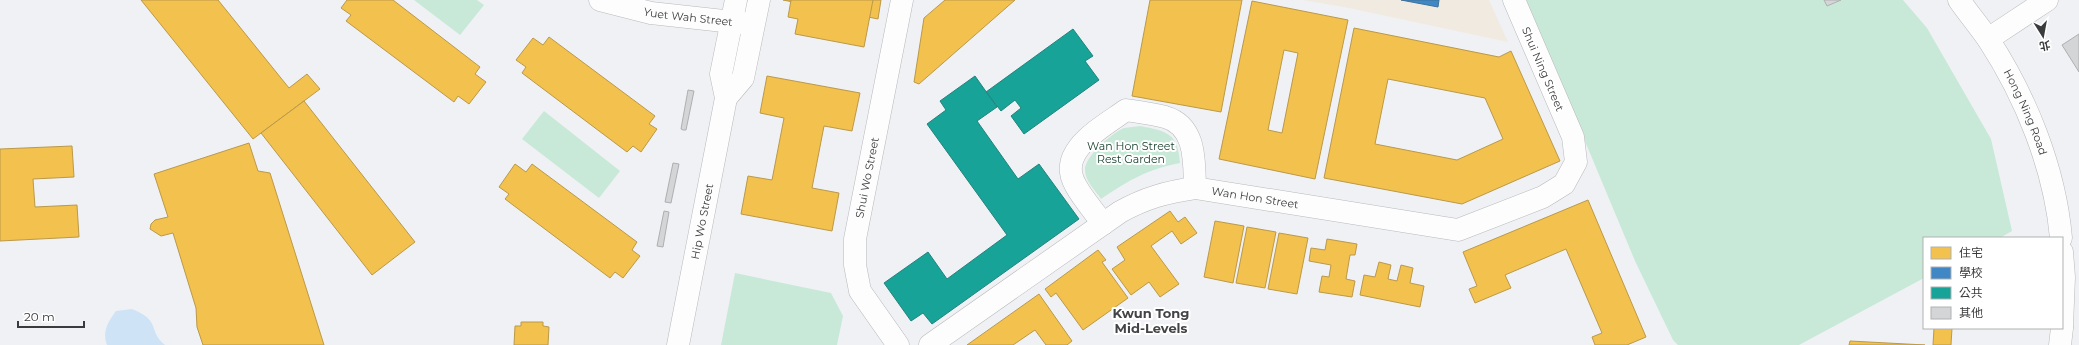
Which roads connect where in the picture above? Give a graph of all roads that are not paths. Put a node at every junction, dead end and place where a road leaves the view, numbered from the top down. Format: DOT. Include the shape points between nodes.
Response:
graph roads {
  1 [pos="603,0"];
  2 [pos="736,0"];
  3 [pos="759,0"];
  4 [pos="902,0"];
  5 [pos="1514,0"];
  6 [pos="1959,0"];
  7 [pos="2047,0"];
  8 [pos="732,21"];
  9 [pos="754,25"];
  10 [pos="1988,39"];
  11 [pos="726,98"];
  12 [pos="1573,137"];
  13 [pos="1195,188"];
  14 [pos="1103,224"];
  15 [pos="2061,237"];
  16 [pos="2063,264"];
  17 [pos="2063,302"];
  18 [pos="2062,329"];
  19 [pos="678,345"];
  20 [pos="898,345"];
  21 [pos="930,345"];
  22 [pos="2060,345"];
  1 -- 8 [label="street, Yuet Wah Street" via="651,13"];
  2 -- 8 [label="street, Hip Wo Street"];
  3 -- 9 [label="street, Hip Wo Street"];
  4 -- 20 [label="street, Shui Wo Street" via="855,239 854,266 860,291"];
  5 -- 12 [label="street, Shui Ning Street"];
  6 -- 10 [label="street, Hong Ning Road"];
  7 -- 10 [label="street"];
  8 -- 9 [label="street, Yuet Wah Street"];
  8 -- 11 [label="street, Hip Wo Street" via="721,74"];
  9 -- 11 [label="street, Hip Wo Street" via="743,78"];
  10 -- 15 [label="street, Hong Ning Road" via="2031,120 2046,166 2059,218"];
  11 -- 19 [label="street, Hip Wo Street"];
  12 -- 13 [label="street, Wan Hon Street" via="1576,162 1564,184 1543,197 1458,230"];
  13 -- 14 [label="street, Wan Hon Street" via="1169,191 1144,199"];
  13 -- 14 [label="street" via="1192,145 1186,133 1178,124 1167,118 1126,110 1081,144 1073,156 1071,171 1075,185"];
  14 -- 21 [label="street, Wan Hon Street"];
  16 -- 17 [label="street"];
  18 -- 22 [label="street"];
}
